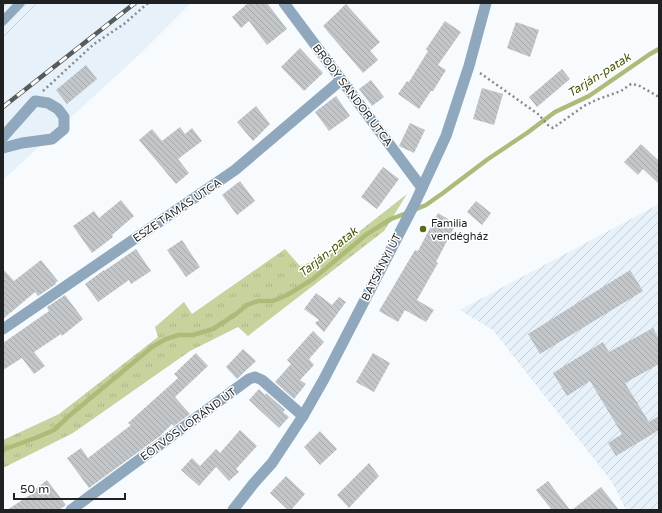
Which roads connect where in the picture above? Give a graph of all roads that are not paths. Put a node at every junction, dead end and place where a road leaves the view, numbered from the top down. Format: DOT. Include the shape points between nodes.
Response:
graph roads {
  1 [pos="20,3"];
  2 [pos="284,3"];
  3 [pos="486,3"];
  4 [pos="3,21"];
  5 [pos="341,80"];
  6 [pos="3,137"];
  7 [pos="3,148"];
  8 [pos="422,188"];
  9 [pos="3,329"];
  10 [pos="303,416"];
  11 [pos="71,510"];
  12 [pos="233,510"];
  1 -- 4 [label="lane"];
  2 -- 5 [label="street, BRÓDY SÁNDOR UTCA"];
  3 -- 8 [label="street, BATSÁNYI ÚT" via="446,136"];
  5 -- 8 [label="street, BRÓDY SÁNDOR UTCA"];
  5 -- 9 [label="street, ESZE TAMÁS UTCA" via="235,170"];
  6 -- 7 [label="street" via="35,100 48,102 64,117 64,129 52,139"];
  8 -- 10 [label="street, BATSÁNYI ÚT"];
  10 -- 11 [label="street, EÖTVÖS LORÁND ÚT" via="262,380 255,377 249,379"];
  10 -- 12 [label="street, BATSÁNYI ÚT" via="272,463"];
}
